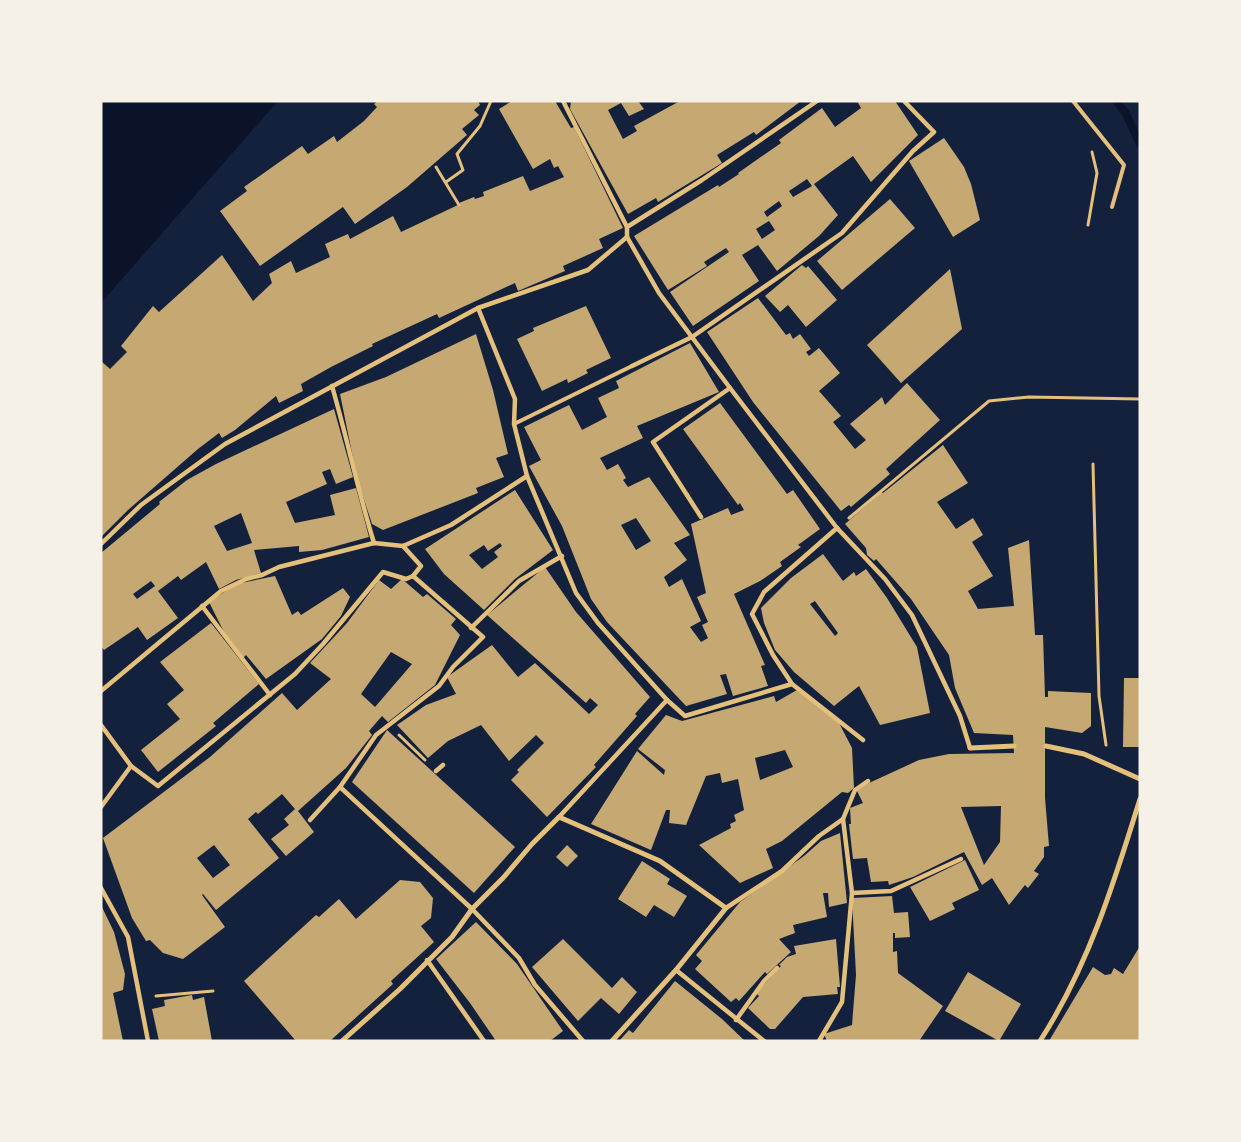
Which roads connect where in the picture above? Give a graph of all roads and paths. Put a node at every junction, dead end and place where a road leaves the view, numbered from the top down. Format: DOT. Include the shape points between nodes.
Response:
graph roads {
  1 [pos="491,101"];
  2 [pos="563,101"];
  3 [pos="818,101"];
  4 [pos="904,101"];
  5 [pos="1073,101"];
  6 [pos="1090,144"];
  7 [pos="436,167"];
  8 [pos="446,182"];
  9 [pos="459,205"];
  10 [pos="1112,207"];
  11 [pos="1088,225"];
  12 [pos="627,227"];
  13 [pos="627,237"];
  14 [pos="478,308"];
  15 [pos="692,337"];
  16 [pos="632,366"];
  17 [pos="332,386"];
  18 [pos="730,388"];
  19 [pos="1140,399"];
  20 [pos="514,424"];
  21 [pos="1093,464"];
  22 [pos="527,476"];
  23 [pos="701,517"];
  24 [pos="837,528"];
  25 [pos="101,544"];
  26 [pos="374,544"];
  27 [pos="403,546"];
  28 [pos="562,556"];
  29 [pos="413,576"];
  30 [pos="202,606"];
  31 [pos="471,628"];
  32 [pos="792,684"];
  33 [pos="101,691"];
  34 [pos="270,695"];
  35 [pos="667,700"];
  36 [pos="101,725"];
  37 [pos="401,737"];
  38 [pos="864,740"];
  39 [pos="1014,746"];
  40 [pos="1046,746"];
  41 [pos="970,748"];
  42 [pos="1108,764"];
  43 [pos="443,765"];
  44 [pos="131,766"];
  45 [pos="436,771"];
  46 [pos="1140,779"];
  47 [pos="868,781"];
  48 [pos="340,787"];
  49 [pos="1140,799"];
  50 [pos="101,807"];
  51 [pos="560,817"];
  52 [pos="843,819"];
  53 [pos="310,820"];
  54 [pos="961,859"];
  55 [pos="101,888"];
  56 [pos="852,893"];
  57 [pos="726,908"];
  58 [pos="472,909"];
  59 [pos="427,960"];
  60 [pos="777,968"];
  61 [pos="676,970"];
  62 [pos="212,991"];
  63 [pos="156,996"];
  64 [pos="736,1020"];
  65 [pos="148,1041"];
  66 [pos="342,1041"];
  67 [pos="484,1041"];
  68 [pos="583,1041"];
  69 [pos="612,1041"];
  70 [pos="764,1041"];
  71 [pos="819,1041"];
  72 [pos="1040,1041"];
  1 -- 8 [label="path" via="480,126 457,154 463,170"];
  2 -- 12 [label="street"];
  3 -- 12 [label="street"];
  4 -- 15 [label="street" via="934,132 842,233"];
  5 -- 10 [label="lane" via="1124,165"];
  6 -- 11 [label="path" via="1098,173"];
  7 -- 8 [label="path"];
  8 -- 9 [label="path"];
  12 -- 13 [label="street"];
  13 -- 14 [label="street" via="588,270"];
  13 -- 15 [label="street" via="659,293"];
  14 -- 17 [label="street"];
  14 -- 20 [label="street" via="515,399"];
  15 -- 16 [label="street"];
  15 -- 18 [label="street"];
  16 -- 20 [label="lane"];
  17 -- 25 [label="street" via="226,444 141,505"];
  17 -- 26 [label="street"];
  18 -- 23 [label="street" via="653,442"];
  18 -- 24 [label="street"];
  19 -- 24 [label="path" via="1029,396 988,401"];
  20 -- 22 [label="street"];
  21 -- 42 [label="path" via="1100,696"];
  22 -- 27 [label="street" via="451,525"];
  22 -- 28 [label="street"];
  24 -- 32 [label="street" via="764,592 752,614"];
  24 -- 41 [label="street" via="885,579 912,615 960,716"];
  26 -- 27 [label="street"];
  26 -- 30 [label="street" via="279,567 220,591"];
  27 -- 29 [label="street" via="421,566"];
  28 -- 31 [label="street" via="519,581"];
  28 -- 35 [label="street" via="576,593 598,623"];
  29 -- 31 [label="street"];
  29 -- 34 [label="street" via="406,580 383,572 323,644"];
  30 -- 33 [label="street"];
  30 -- 34 [label="street"];
  31 -- 48 [label="street" via="483,637 439,686 376,735"];
  32 -- 35 [label="street" via="685,716"];
  32 -- 38 [label="street"];
  34 -- 44 [label="street" via="158,786"];
  35 -- 51 [label="street"];
  36 -- 44 [label="street"];
  37 -- 45 [label="path"];
  39 -- 41 [label="street"];
  40 -- 42 [label="street" via="1084,754"];
  42 -- 46 [label="street"];
  43 -- 45 [label="street"];
  44 -- 50 [label="street"];
  47 -- 52 [label="street" via="855,790"];
  48 -- 53 [label="street"];
  48 -- 58 [label="street"];
  49 -- 72 [label="street" via="1096,931 1076,978"];
  51 -- 57 [label="street" via="660,861"];
  51 -- 58 [label="street"];
  52 -- 56 [label="street"];
  52 -- 57 [label="street" via="819,836 782,871"];
  54 -- 56 [label="street" via="891,891"];
  55 -- 65 [label="street" via="128,937"];
  56 -- 71 [label="street" via="842,1002"];
  57 -- 61 [label="street"];
  58 -- 59 [label="street" via="452,937"];
  58 -- 68 [label="street" via="519,958 535,984"];
  59 -- 66 [label="street"];
  59 -- 67 [label="street"];
  60 -- 64 [label="street"];
  61 -- 64 [label="street"];
  61 -- 69 [label="street"];
  62 -- 63 [label="path"];
  64 -- 70 [label="street"];
}
